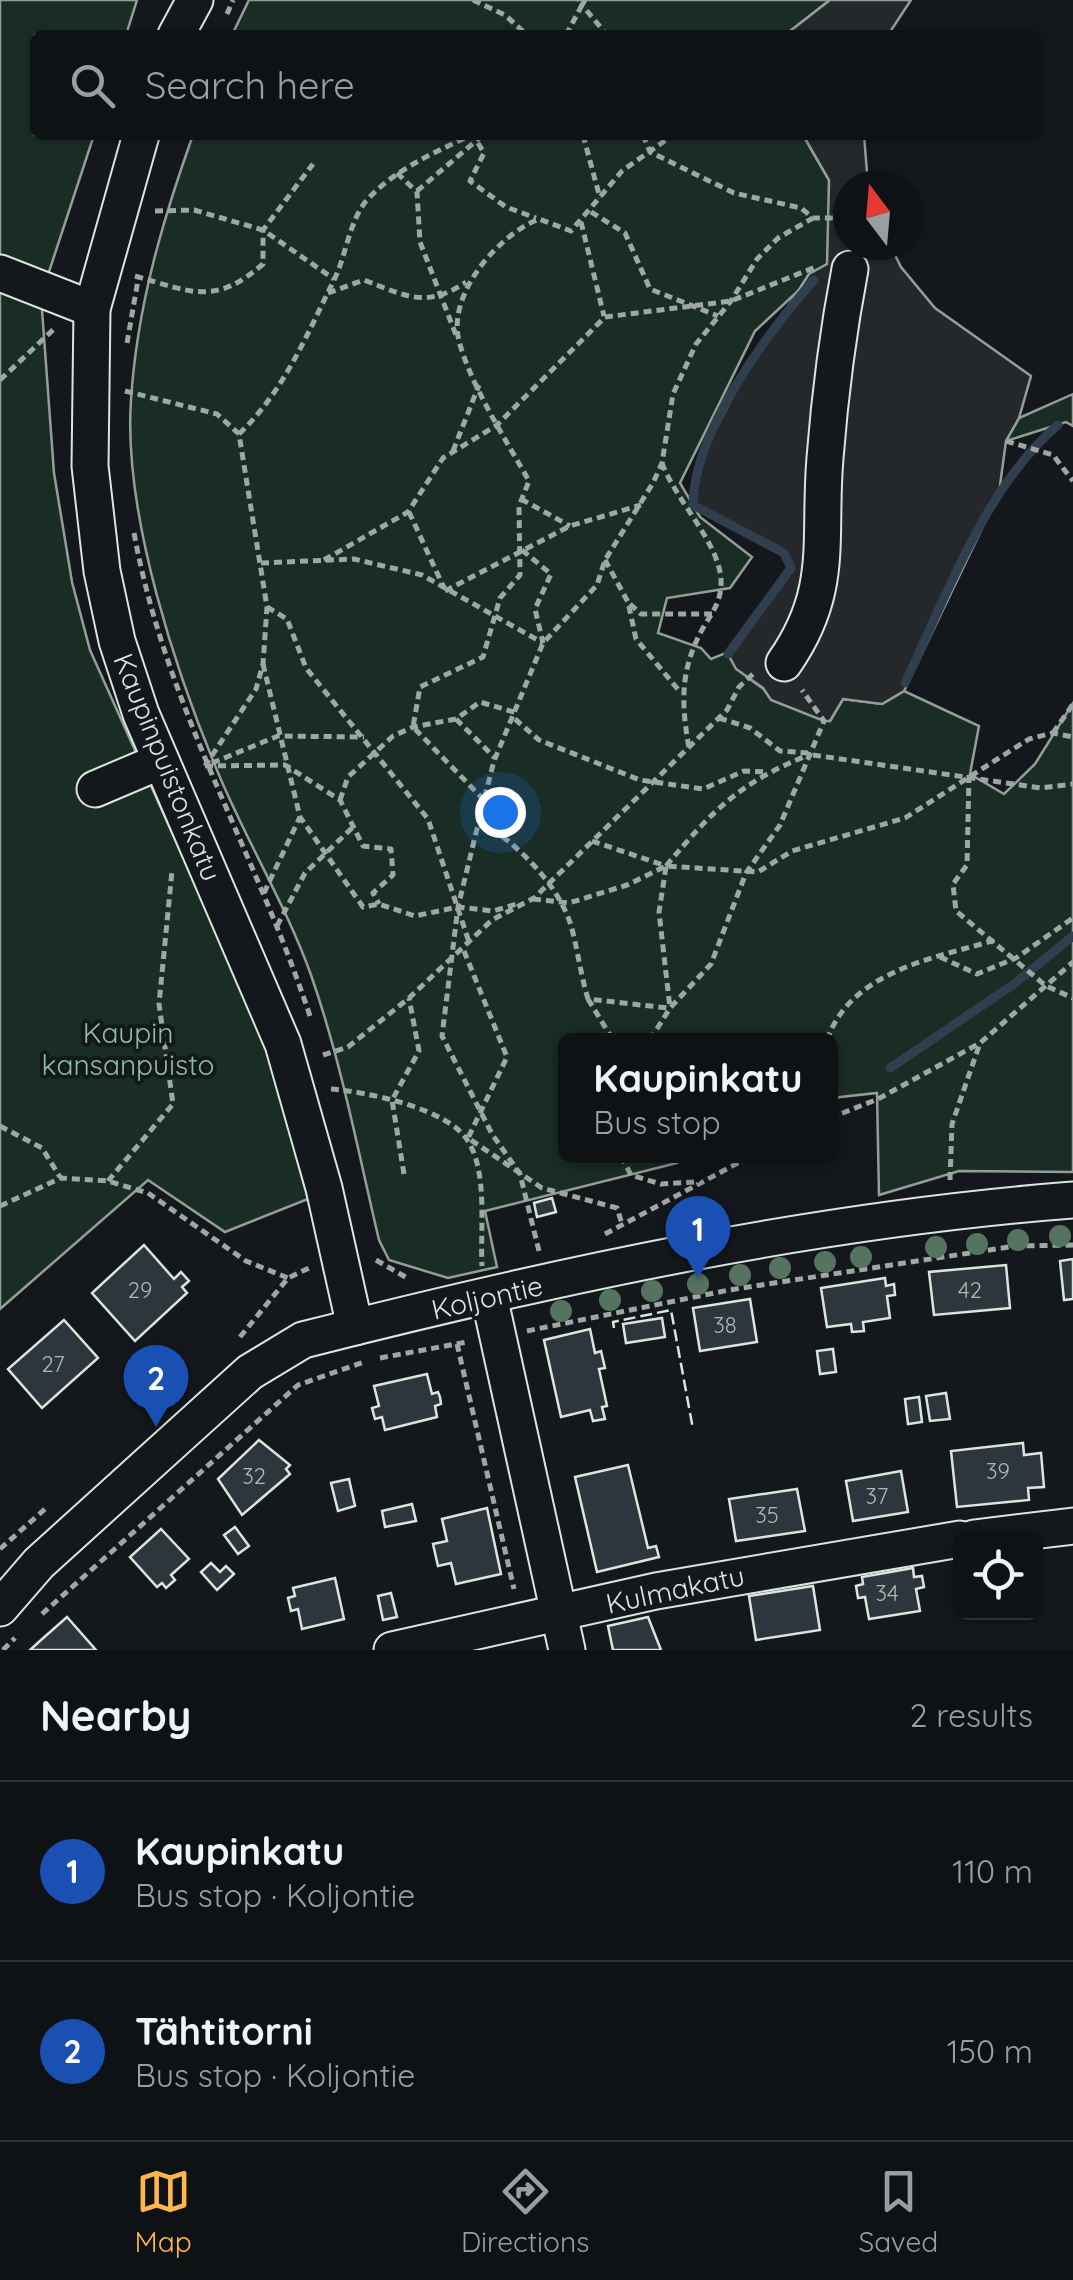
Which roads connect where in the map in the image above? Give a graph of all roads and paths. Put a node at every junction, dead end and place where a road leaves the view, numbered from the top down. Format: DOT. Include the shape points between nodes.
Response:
graph roads {
  1 [pos="194,0"];
  2 [pos="473,0"];
  3 [pos="582,2"];
  4 [pos="179,30"];
  5 [pos="520,30"];
  6 [pos="572,30"];
  7 [pos="602,30"];
  8 [pos="139,140"];
  9 [pos="461,140"];
  10 [pos="480,140"];
  11 [pos="584,140"];
  12 [pos="645,140"];
  13 [pos="666,140"];
  14 [pos="478,143"];
  15 [pos="650,152"];
  16 [pos="313,164"];
  17 [pos="397,173"];
  18 [pos="160,192"];
  19 [pos="416,192"];
  20 [pos="600,198"];
  21 [pos="154,211"];
  22 [pos="591,212"];
  23 [pos="813,218"];
  24 [pos="833,218"];
  25 [pos="538,219"];
  26 [pos="581,222"];
  27 [pos="150,228"];
  28 [pos="263,230"];
  29 [pos="142,260"];
  30 [pos="850,268"];
  31 [pos="0,273"];
  32 [pos="138,277"];
  33 [pos="334,279"];
  34 [pos="468,280"];
  35 [pos="325,294"];
  36 [pos="442,298"];
  37 [pos="731,301"];
  38 [pos="81,306"];
  39 [pos="694,307"];
  40 [pos="718,316"];
  41 [pos="604,317"];
  42 [pos="458,338"];
  43 [pos="126,354"];
  44 [pos="0,380"];
  45 [pos="479,384"];
  46 [pos="123,409"];
  47 [pos="497,425"];
  48 [pos="240,434"];
  49 [pos="1006,441"];
  50 [pos="454,451"];
  51 [pos="662,463"];
  52 [pos="1073,481"];
  53 [pos="521,499"];
  54 [pos="641,505"];
  55 [pos="408,512"];
  56 [pos="132,520"];
  57 [pos="570,526"];
  58 [pos="522,550"];
  59 [pos="324,560"];
  60 [pos="605,560"];
  61 [pos="261,563"];
  62 [pos="445,591"];
  63 [pos="628,602"];
  64 [pos="267,606"];
  65 [pos="712,614"];
  66 [pos="493,617"];
  67 [pos="543,643"];
  68 [pos="784,663"];
  69 [pos="264,664"];
  70 [pos="747,676"];
  71 [pos="681,693"];
  72 [pos="1073,704"];
  73 [pos="516,716"];
  74 [pos="719,718"];
  75 [pos="456,719"];
  76 [pos="824,722"];
  77 [pos="412,727"];
  78 [pos="1054,733"];
  79 [pos="278,736"];
  80 [pos="364,737"];
  81 [pos="1073,737"];
  82 [pos="689,748"];
  83 [pos="375,750"];
  84 [pos="812,754"];
  85 [pos="496,758"];
  86 [pos="162,761"];
  87 [pos="285,765"];
  88 [pos="205,766"];
  89 [pos="768,772"];
  90 [pos="970,774"];
  91 [pos="656,782"];
  92 [pos="1073,784"];
  93 [pos="95,789"];
  94 [pos="340,800"];
  95 [pos="484,800"];
  96 [pos="300,816"];
  97 [pos="481,822"];
  98 [pos="352,828"];
  99 [pos="592,841"];
  100 [pos="324,854"];
  101 [pos="174,858"];
  102 [pos="666,866"];
  103 [pos="746,873"];
  104 [pos="547,886"];
  105 [pos="264,894"];
  106 [pos="534,898"];
  107 [pos="380,904"];
  108 [pos="560,904"];
  109 [pos="458,907"];
  110 [pos="1073,918"];
  111 [pos="277,926"];
  112 [pos="996,940"];
  113 [pos="464,949"];
  114 [pos="940,956"];
  115 [pos="452,958"];
  116 [pos="1016,958"];
  117 [pos="1073,962"];
  118 [pos="1046,986"];
  119 [pos="409,998"];
  120 [pos="1073,998"];
  121 [pos="588,1000"];
  122 [pos="670,1008"];
  123 [pos="609,1033"];
  124 [pos="654,1033"];
  125 [pos="830,1033"];
  126 [pos="980,1043"];
  127 [pos="323,1055"];
  128 [pos="331,1089"];
  129 [pos="392,1100"];
  130 [pos="336,1108"];
  131 [pos="481,1111"];
  132 [pos="838,1115"];
  133 [pos="0,1126"];
  134 [pos="468,1138"];
  135 [pos="625,1163"];
  136 [pos="736,1163"];
  137 [pos="404,1174"];
  138 [pos="520,1174"];
  139 [pos="61,1178"];
  140 [pos="108,1181"];
  141 [pos="697,1182"];
  142 [pos="1073,1200"];
  143 [pos="0,1206"];
  144 [pos="949,1212"];
  145 [pos="622,1224"];
  146 [pos="588,1243"];
  147 [pos="370,1254"];
  148 [pos="543,1265"];
  149 [pos="308,1268"];
  150 [pos="288,1278"];
  151 [pos="417,1281"];
  152 [pos="486,1287"];
  153 [pos="256,1323"];
  154 [pos="355,1327"];
  155 [pos="458,1344"];
  156 [pos="1073,1526"];
  157 [pos="1040,1530"];
  158 [pos="953,1540"];
  159 [pos="0,1608"];
  160 [pos="558,1614"];
  161 [pos="522,1622"];
  162 [pos="392,1650"];
  163 [pos="567,1650"];
  1 -- 4 [label="street"];
  2 -- 5 [label="path"];
  3 -- 6 [label="path"];
  3 -- 7 [label="path"];
  8 -- 38 [label="street, Kaupinpuistonkatu"];
  9 -- 17 [label="path"];
  10 -- 14 [label="path"];
  11 -- 20 [label="path"];
  12 -- 15 [label="path"];
  13 -- 15 [label="path"];
  14 -- 19 [label="path"];
  14 -- 25 [label="path" via="484,153 470,181 506,207"];
  15 -- 20 [label="path" via="622,170"];
  15 -- 23 [label="path" via="734,193 801,208"];
  16 -- 28 [label="path"];
  17 -- 19 [label="path"];
  17 -- 33 [label="path" via="364,203"];
  18 -- 21 [label="path"];
  19 -- 36 [label="path" via="420,242"];
  20 -- 22 [label="path"];
  21 -- 27 [label="path"];
  21 -- 28 [label="path" via="194,210"];
  22 -- 26 [label="path"];
  22 -- 39 [label="path" via="624,233 650,289"];
  23 -- 24 [label="path"];
  23 -- 37 [label="path" via="757,259"];
  25 -- 26 [label="path" via="571,232"];
  25 -- 34 [label="path" via="522,226"];
  26 -- 41 [label="path"];
  28 -- 32 [label="path" via="263,264 236,288 196,293"];
  28 -- 33 [label="path"];
  29 -- 32 [label="path"];
  30 -- 37 [label="path" via="828,262"];
  30 -- 68 [label="street" via="832,380 822,580 806,631"];
  31 -- 38 [label="street"];
  32 -- 43 [label="path"];
  33 -- 35 [label="path"];
  34 -- 36 [label="path"];
  34 -- 42 [label="path"];
  35 -- 36 [label="path" via="364,280 412,298"];
  35 -- 48 [label="path" via="266,408"];
  36 -- 42 [label="path"];
  37 -- 39 [label="path"];
  37 -- 40 [label="path"];
  38 -- 44 [label="path"];
  38 -- 86 [label="street, Kaupinpuistonkatu" via="102,571 118,642"];
  39 -- 40 [label="path"];
  39 -- 41 [label="path"];
  40 -- 51 [label="path" via="696,344 673,394"];
  41 -- 47 [label="path"];
  42 -- 45 [label="path"];
  45 -- 47 [label="path"];
  45 -- 50 [label="path"];
  46 -- 48 [label="path" via="122,390 217,414"];
  47 -- 50 [label="path"];
  47 -- 53 [label="path" via="529,481"];
  48 -- 61 [label="path"];
  49 -- 52 [label="path" via="1053,455"];
  50 -- 55 [label="path" via="442,458"];
  51 -- 54 [label="path"];
  51 -- 65 [label="path" via="711,546 721,578"];
  53 -- 57 [label="path"];
  53 -- 58 [label="path"];
  54 -- 57 [label="path"];
  54 -- 60 [label="path"];
  55 -- 59 [label="path"];
  55 -- 62 [label="path"];
  56 -- 88 [label="path" via="147,604"];
  57 -- 58 [label="path"];
  58 -- 62 [label="path"];
  58 -- 66 [label="path" via="520,575"];
  58 -- 67 [label="path" via="550,574 534,609"];
  59 -- 61 [label="path"];
  59 -- 62 [label="path" via="354,558 422,574"];
  60 -- 63 [label="path"];
  60 -- 67 [label="path" via="597,585"];
  61 -- 64 [label="path"];
  62 -- 66 [label="path"];
  63 -- 65 [label="path" via="641,614"];
  63 -- 71 [label="path" via="636,639"];
  64 -- 69 [label="path"];
  64 -- 80 [label="path" via="287,619 306,668"];
  65 -- 71 [label="path"];
  66 -- 67 [label="path"];
  66 -- 77 [label="path" via="483,657 420,687"];
  67 -- 73 [label="path"];
  69 -- 79 [label="path"];
  69 -- 88 [label="path" via="256,690"];
  70 -- 74 [label="path"];
  71 -- 82 [label="path"];
  72 -- 78 [label="path"];
  73 -- 75 [label="path" via="480,702"];
  73 -- 85 [label="path"];
  73 -- 91 [label="path" via="539,740"];
  74 -- 82 [label="path"];
  74 -- 84 [label="path" via="750,728 780,751"];
  75 -- 77 [label="path"];
  75 -- 85 [label="path"];
  76 -- 84 [label="path"];
  77 -- 83 [label="path"];
  77 -- 95 [label="path"];
  78 -- 81 [label="path"];
  78 -- 90 [label="path" via="1030,738"];
  79 -- 80 [label="path"];
  79 -- 87 [label="path"];
  79 -- 88 [label="path"];
  80 -- 83 [label="path"];
  82 -- 91 [label="path"];
  83 -- 94 [label="path" via="348,777"];
  83 -- 109 [label="path" via="428,819"];
  84 -- 89 [label="path"];
  84 -- 90 [label="path"];
  84 -- 103 [label="path" via="780,824"];
  85 -- 95 [label="path"];
  86 -- 93 [label="street"];
  86 -- 154 [label="street, Kaupinpuistonkatu" via="283,1044"];
  87 -- 88 [label="path"];
  87 -- 94 [label="path"];
  87 -- 96 [label="path"];
  88 -- 105 [label="path"];
  89 -- 91 [label="path" via="744,771 704,790"];
  89 -- 102 [label="path" via="711,813"];
  90 -- 92 [label="path" via="1041,788"];
  90 -- 103 [label="path" via="904,818 792,851"];
  90 -- 112 [label="path" via="967,865 953,884 956,910"];
  91 -- 99 [label="path"];
  94 -- 98 [label="path"];
  95 -- 97 [label="path"];
  96 -- 100 [label="path"];
  96 -- 105 [label="path"];
  97 -- 104 [label="path" via="512,840"];
  97 -- 109 [label="path"];
  98 -- 100 [label="path"];
  98 -- 107 [label="path" via="370,850 391,849 393,875 372,894"];
  99 -- 102 [label="path"];
  99 -- 104 [label="path"];
  100 -- 107 [label="path" via="364,907"];
  100 -- 111 [label="path"];
  101 -- 140 [label="path" via="158,1004 173,1104"];
  102 -- 103 [label="path"];
  102 -- 108 [label="path"];
  102 -- 122 [label="path" via="658,912"];
  103 -- 122 [label="path" via="711,964"];
  104 -- 106 [label="path"];
  104 -- 108 [label="path"];
  105 -- 111 [label="path"];
  106 -- 108 [label="path"];
  106 -- 109 [label="path" via="493,911"];
  106 -- 113 [label="path" via="492,920"];
  107 -- 109 [label="path" via="415,916"];
  108 -- 121 [label="path"];
  109 -- 113 [label="path" via="472,939"];
  109 -- 115 [label="path"];
  110 -- 116 [label="path"];
  111 -- 127 [label="path"];
  112 -- 114 [label="path"];
  112 -- 116 [label="path"];
  113 -- 115 [label="path"];
  113 -- 131 [label="path" via="507,1057"];
  114 -- 116 [label="path" via="977,974"];
  114 -- 125 [label="path" via="883,974"];
  115 -- 119 [label="path"];
  115 -- 131 [label="path" via="442,1036"];
  116 -- 118 [label="path"];
  117 -- 118 [label="path"];
  118 -- 120 [label="path"];
  118 -- 126 [label="path"];
  119 -- 127 [label="path" via="348,1047"];
  119 -- 129 [label="path" via="419,1051"];
  121 -- 122 [label="path"];
  121 -- 123 [label="path"];
  122 -- 124 [label="path"];
  126 -- 132 [label="path"];
  126 -- 144 [label="path" via="952,1124"];
  127 -- 128 [label="path"];
  128 -- 129 [label="path"];
  128 -- 130 [label="path"];
  129 -- 134 [label="path"];
  129 -- 137 [label="path"];
  131 -- 134 [label="path"];
  131 -- 138 [label="path"];
  133 -- 139 [label="path" via="42,1148"];
  134 -- 138 [label="path"];
  134 -- 152 [label="path" via="477,1169"];
  135 -- 141 [label="path" via="631,1175 661,1184"];
  136 -- 141 [label="path"];
  138 -- 145 [label="path" via="542,1188 617,1208"];
  138 -- 148 [label="path"];
  139 -- 140 [label="path"];
  139 -- 143 [label="path"];
  140 -- 150 [label="path" via="148,1193 246,1261"];
  141 -- 145 [label="path"];
  142 -- 144 [label="street, Koljontie"];
  144 -- 152 [label="street, Koljontie"];
  145 -- 146 [label="path"];
  147 -- 151 [label="path" via="395,1275"];
  149 -- 150 [label="path"];
  150 -- 153 [label="path"];
  152 -- 154 [label="street, Koljontie"];
  152 -- 160 [label="street"];
  154 -- 159 [label="street, Koljontie" via="303,1340 262,1362 38,1564"];
  155 -- 161 [label="path"];
  156 -- 157 [label="street"];
  158 -- 160 [label="street, Kulmakatu"];
  160 -- 161 [label="street, Kulmakatu"];
  160 -- 163 [label="street"];
  161 -- 162 [label="street, Kulmakatu"];
}
